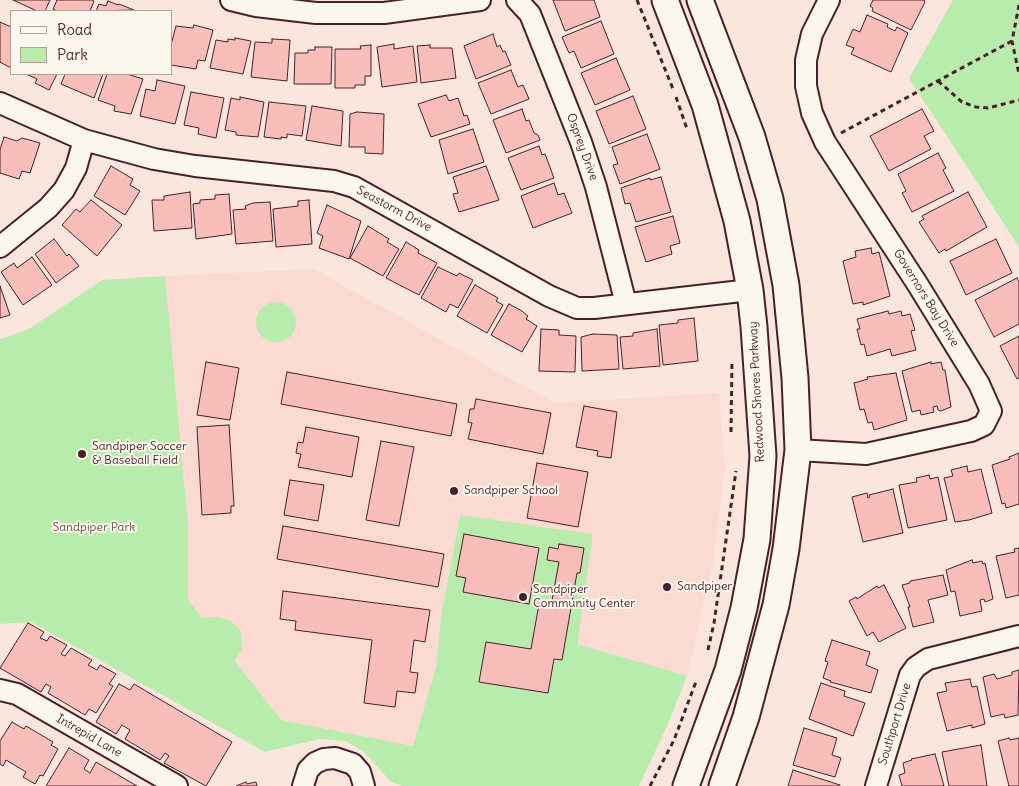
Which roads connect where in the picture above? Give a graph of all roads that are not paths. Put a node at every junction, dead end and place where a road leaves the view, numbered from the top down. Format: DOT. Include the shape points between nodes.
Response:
graph roads {
  1 [pos="231,0"];
  2 [pos="480,0"];
  3 [pos="517,0"];
  4 [pos="665,0"];
  5 [pos="700,0"];
  6 [pos="829,0"];
  7 [pos="0,103"];
  8 [pos="84,140"];
  9 [pos="0,247"];
  10 [pos="750,290"];
  11 [pos="626,304"];
  12 [pos="798,450"];
  13 [pos="763,456"];
  14 [pos="793,489"];
  15 [pos="1019,636"];
  16 [pos="0,690"];
  17 [pos="176,786"];
  18 [pos="303,786"];
  19 [pos="364,786"];
  20 [pos="686,786"];
  21 [pos="722,786"];
  22 [pos="876,786"];
  1 -- 2 [label="street" via="316,13 436,8"];
  3 -- 11 [label="street, Osprey Drive" via="530,14 581,142"];
  4 -- 10 [label="main road, Redwood Shores Parkway" via="705,105 737,221"];
  5 -- 12 [label="main road" via="752,137 770,199 786,285"];
  6 -- 12 [label="street, Governors Bay Drive" via="812,34 806,67 809,103 825,142 918,285 979,384 991,410 984,425 971,431 866,454"];
  7 -- 8 [label="street, Seastorm Drive"];
  8 -- 9 [label="street" via="76,168 64,190 48,208"];
  8 -- 11 [label="street, Seastorm Drive" via="154,159 334,181 354,187 549,296 577,308"];
  10 -- 11 [label="street, Seastorm Drive"];
  10 -- 13 [label="main road, Redwood Shores Parkway"];
  12 -- 14 [label="main road"];
  13 -- 14 [label="main road" via="786,474"];
  13 -- 20 [label="main road, Redwood Shores Parkway" via="757,539 744,608 728,670"];
  14 -- 21 [label="main road" via="784,558 764,658"];
  15 -- 22 [label="street, Southport Drive" via="921,662 912,671"];
  16 -- 17 [label="street, Intrepid Lane" via="17,694"];
  18 -- 19 [label="street" via="308,770 315,763 334,758 353,764 360,772"];
}
